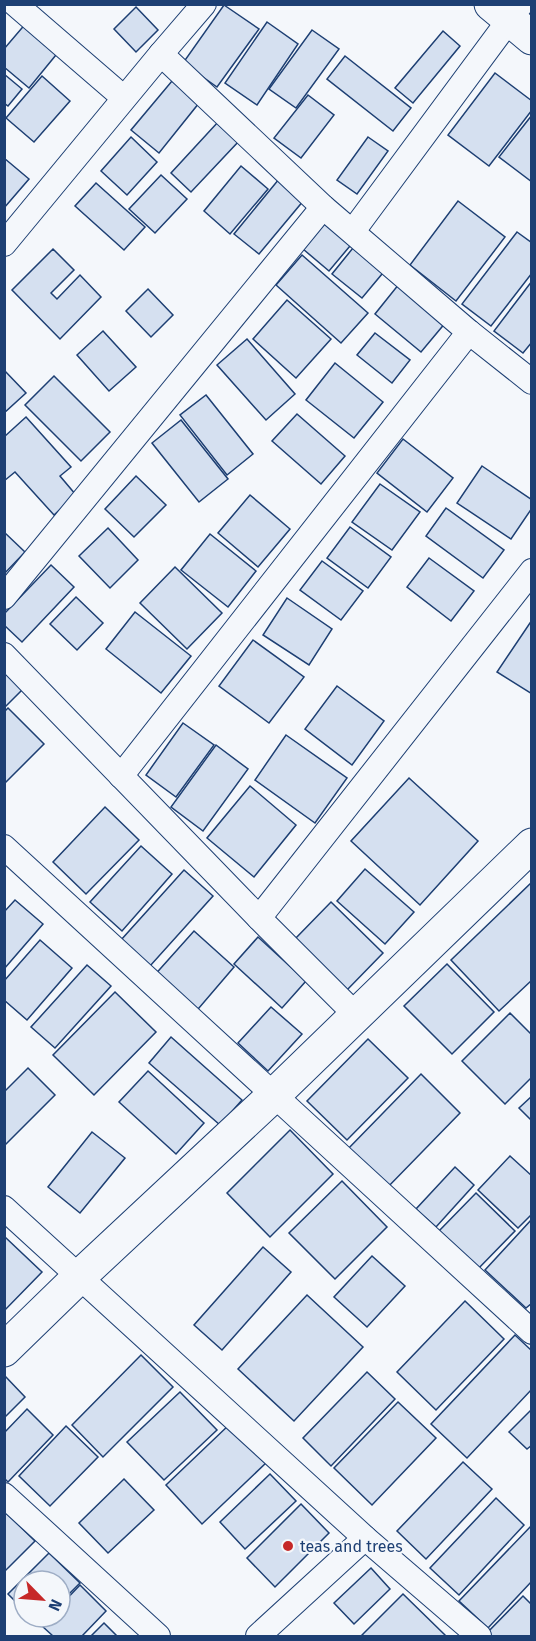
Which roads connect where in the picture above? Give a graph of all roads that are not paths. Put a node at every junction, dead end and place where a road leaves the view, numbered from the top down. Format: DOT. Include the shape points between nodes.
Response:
graph roads {
  1 [pos="15,4"];
  2 [pos="204,4"];
  3 [pos="513,17"];
  4 [pos="160,54"];
  5 [pos="124,98"];
  6 [pos="323,207"];
  7 [pos="353,231"];
  8 [pos="4,244"];
  9 [pos="469,332"];
  10 [pos="531,382"];
  11 [pos="531,571"];
  12 [pos="4,597"];
  13 [pos="4,655"];
  14 [pos="121,776"];
  15 [pos="531,845"];
  16 [pos="4,848"];
  17 [pos="259,918"];
  18 [pos="356,1015"];
  19 [pos="274,1095"];
  20 [pos="4,1208"];
  21 [pos="80,1277"];
  22 [pos="531,1332"];
  23 [pos="4,1350"];
  24 [pos="4,1495"];
  25 [pos="365,1539"];
  26 [pos="158,1636"];
  27 [pos="258,1636"];
  28 [pos="479,1636"];
  1 -- 5 [label="street"];
  2 -- 4 [label="street"];
  3 -- 7 [label="street"];
  4 -- 5 [label="street"];
  4 -- 6 [label="street"];
  5 -- 8 [label="street"];
  6 -- 7 [label="street"];
  6 -- 12 [label="street"];
  7 -- 9 [label="street"];
  9 -- 10 [label="street"];
  9 -- 14 [label="street"];
  11 -- 17 [label="street"];
  13 -- 14 [label="street"];
  14 -- 17 [label="street"];
  15 -- 18 [label="street"];
  16 -- 19 [label="street"];
  17 -- 18 [label="street"];
  18 -- 19 [label="street"];
  19 -- 21 [label="street"];
  19 -- 22 [label="street"];
  20 -- 21 [label="street"];
  21 -- 23 [label="street"];
  21 -- 25 [label="street"];
  24 -- 26 [label="street"];
  25 -- 27 [label="street"];
  25 -- 28 [label="street"];
}
